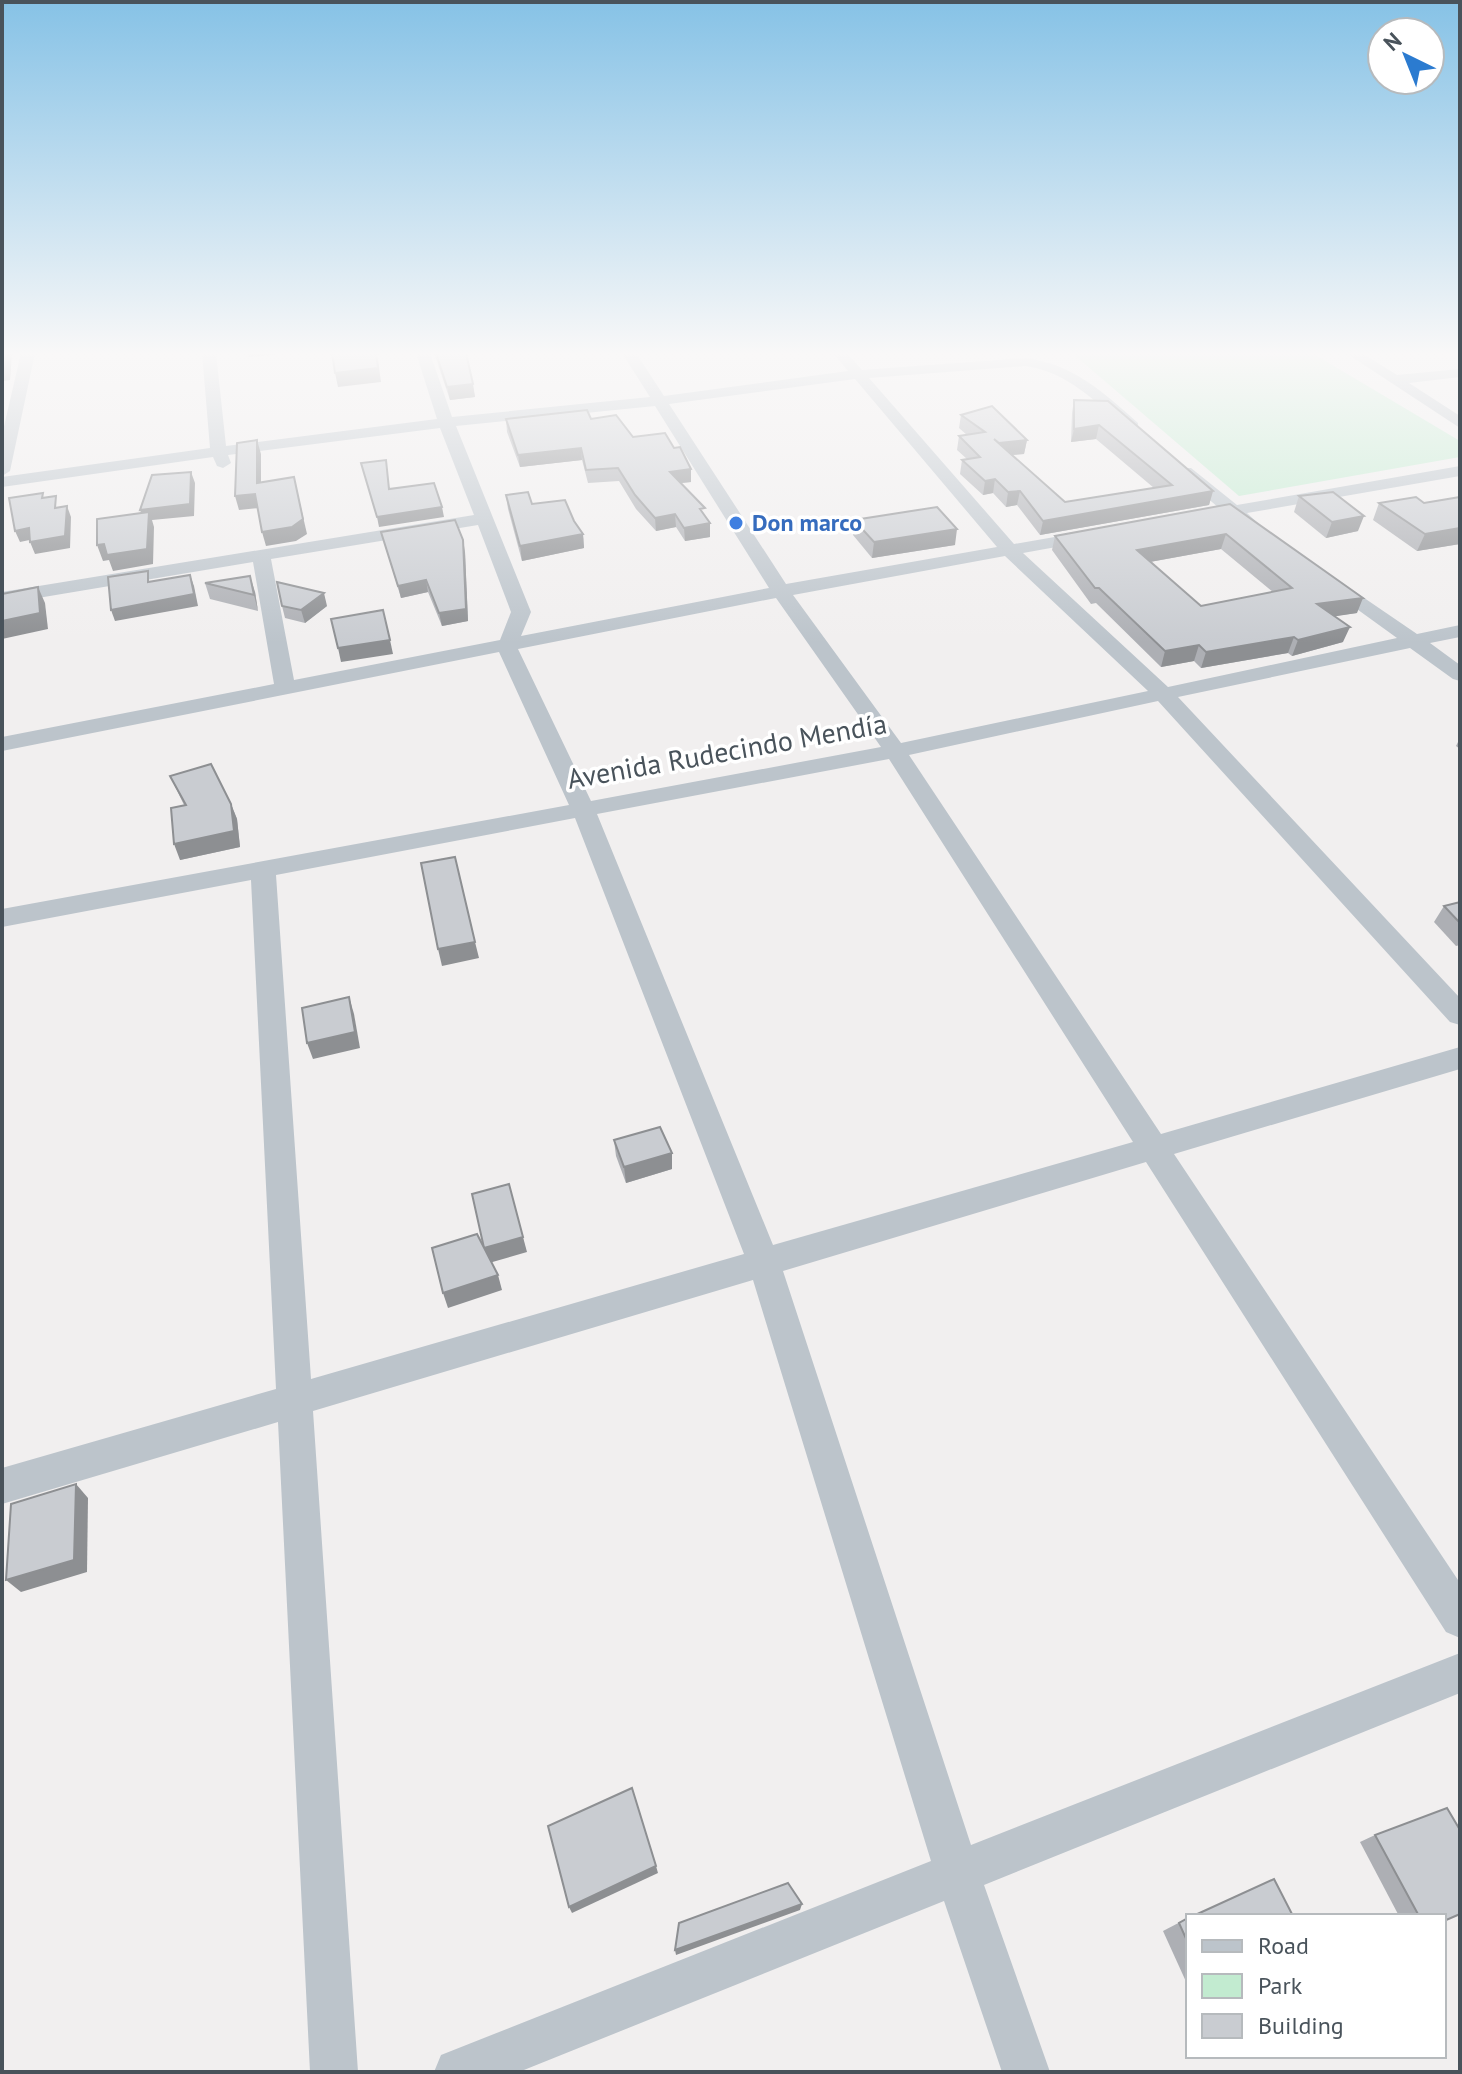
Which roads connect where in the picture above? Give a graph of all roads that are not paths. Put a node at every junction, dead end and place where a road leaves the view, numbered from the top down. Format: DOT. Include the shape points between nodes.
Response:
graph roads {
  1 [pos="7,450"];
  2 [pos="219,450"];
  3 [pos="274,450"];
  4 [pos="457,450"];
  5 [pos="690,450"];
  6 [pos="925,450"];
  7 [pos="220,456"];
  8 [pos="1173,461"];
  9 [pos="2,471"];
  10 [pos="1460,471"];
  11 [pos="2,482"];
  12 [pos="2,496"];
  13 [pos="1231,511"];
  14 [pos="1201,516"];
  15 [pos="484,519"];
  16 [pos="1113,532"];
  17 [pos="1268,537"];
  18 [pos="1009,550"];
  19 [pos="261,556"];
  20 [pos="1318,572"];
  21 [pos="781,591"];
  22 [pos="2,598"];
  23 [pos="1460,631"];
  24 [pos="1418,642"];
  25 [pos="507,647"];
  26 [pos="1460,675"];
  27 [pos="285,688"];
  28 [pos="1163,694"];
  29 [pos="2,744"];
  30 [pos="895,751"];
  31 [pos="582,807"];
  32 [pos="263,868"];
  33 [pos="2,918"];
  34 [pos="1460,1015"];
  35 [pos="1460,1058"];
  36 [pos="1153,1148"];
  37 [pos="764,1264"];
  38 [pos="293,1401"];
  39 [pos="2,1486"];
  40 [pos="1460,1618"];
  41 [pos="1460,1673"];
  42 [pos="957,1872"];
  43 [pos="334,2072"];
  44 [pos="458,2072"];
  45 [pos="1026,2072"];
  1 -- 9 [label="street"];
  2 -- 7 [label="street"];
  3 -- 7 [label="street"];
  4 -- 15 [label="street"];
  5 -- 21 [label="street"];
  6 -- 18 [label="street"];
  7 -- 11 [label="street"];
  7 -- 12 [label="street"];
  8 -- 13 [label="street"];
  10 -- 13 [label="street"];
  13 -- 14 [label="street"];
  13 -- 17 [label="street"];
  15 -- 19 [label="street"];
  15 -- 25 [label="street" via="521,612"];
  16 -- 18 [label="street"];
  18 -- 21 [label="street"];
  18 -- 28 [label="street"];
  19 -- 22 [label="street"];
  19 -- 27 [label="street"];
  20 -- 24 [label="street"];
  21 -- 25 [label="street"];
  21 -- 30 [label="street"];
  23 -- 24 [label="street, Avenida Rudecindo Mendía"];
  24 -- 26 [label="street"];
  24 -- 28 [label="street, Avenida Rudecindo Mendía"];
  25 -- 27 [label="street"];
  25 -- 31 [label="street"];
  27 -- 29 [label="street"];
  28 -- 30 [label="street, Avenida Rudecindo Mendía"];
  28 -- 34 [label="street"];
  30 -- 31 [label="street, Avenida Rudecindo Mendía"];
  30 -- 36 [label="street"];
  31 -- 32 [label="street, Avenida Rudecindo Mendía"];
  31 -- 37 [label="street"];
  32 -- 33 [label="street, Avenida Rudecindo Mendía"];
  32 -- 38 [label="street"];
  35 -- 36 [label="street"];
  36 -- 37 [label="street"];
  36 -- 40 [label="street"];
  37 -- 38 [label="street"];
  37 -- 42 [label="street"];
  38 -- 39 [label="street"];
  38 -- 43 [label="street"];
  41 -- 42 [label="street"];
  42 -- 44 [label="street"];
  42 -- 45 [label="street"];
}
